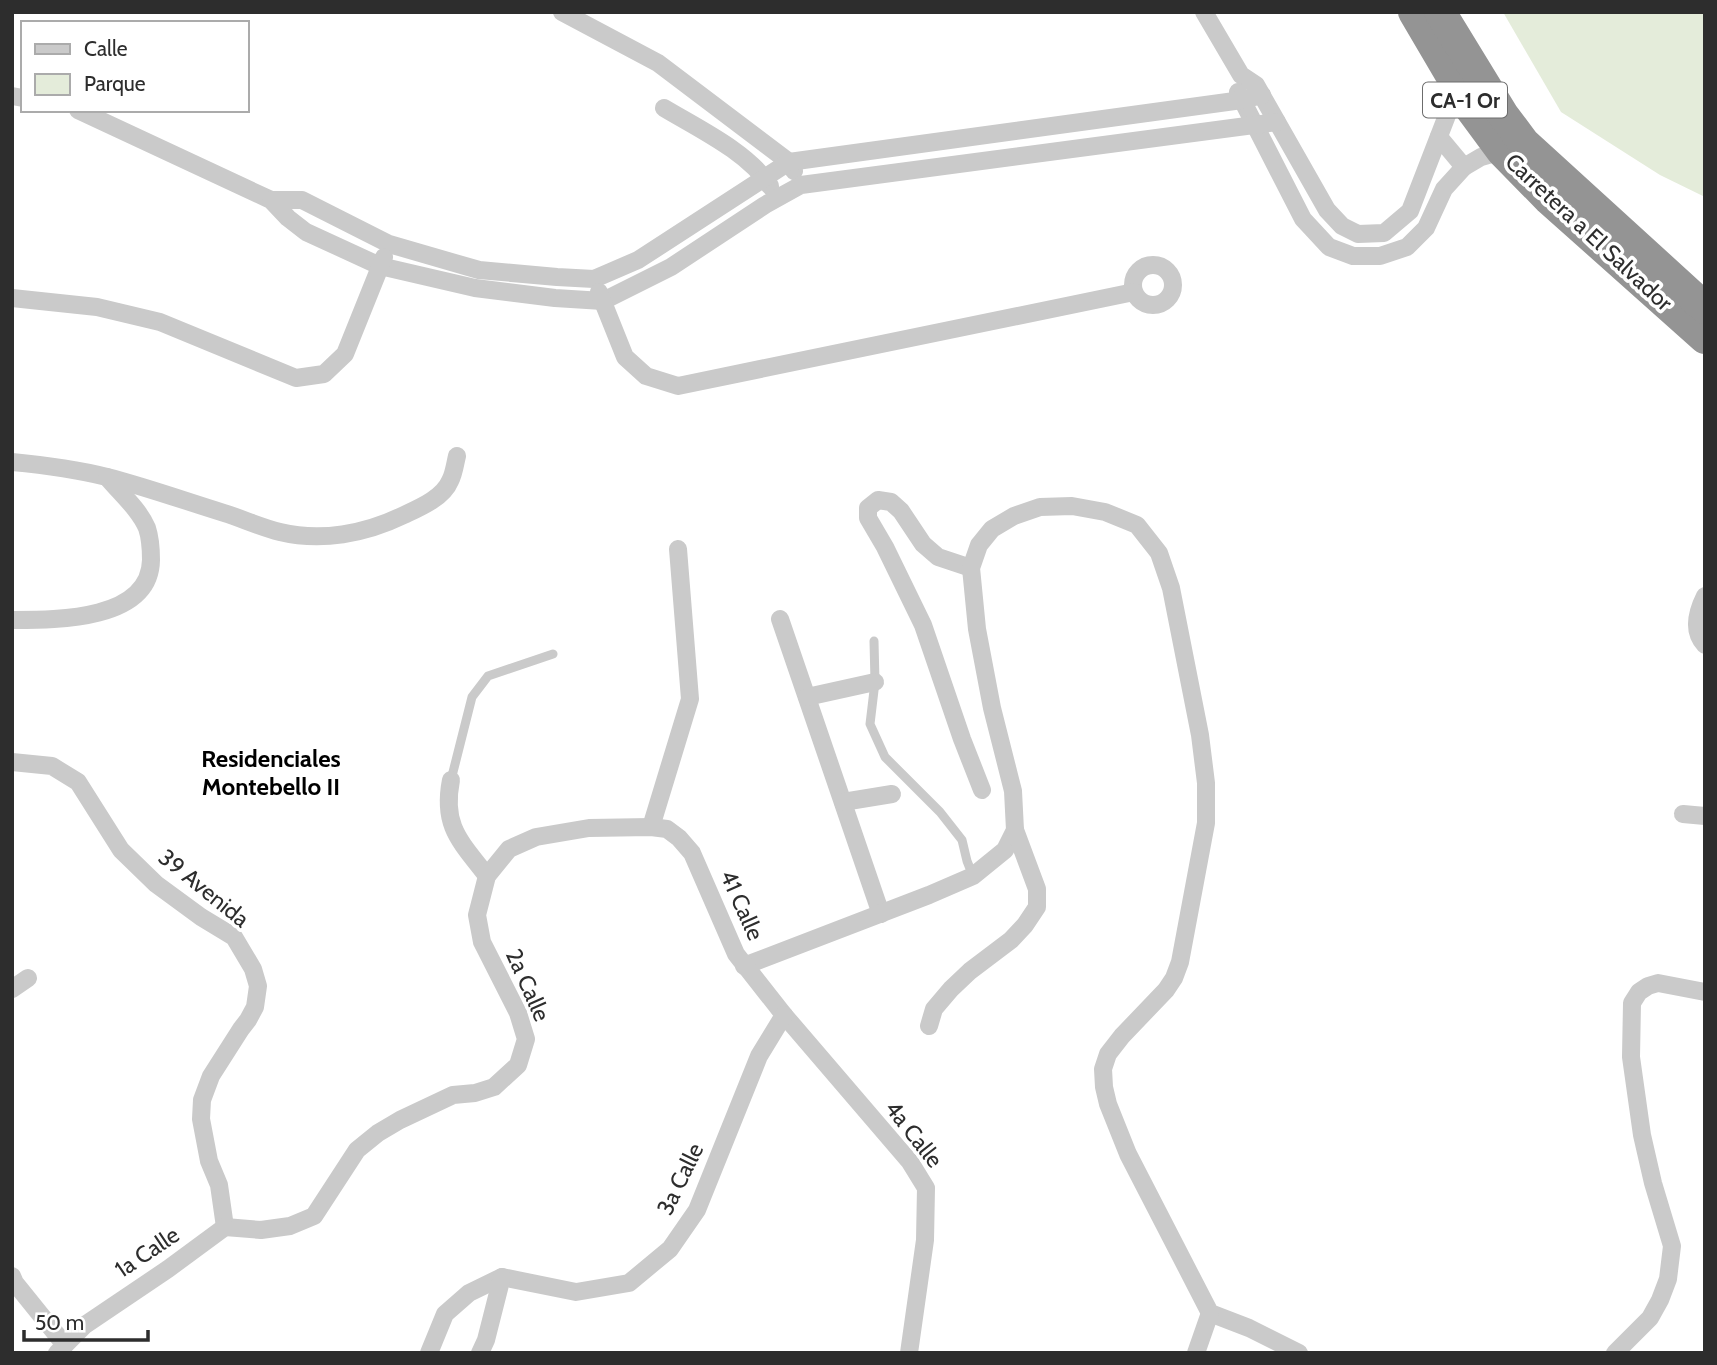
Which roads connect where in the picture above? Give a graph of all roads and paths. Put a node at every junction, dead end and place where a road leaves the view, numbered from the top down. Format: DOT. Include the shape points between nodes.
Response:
graph roads {
  1 [pos="562,12"];
  2 [pos="1204,12"];
  3 [pos="1414,12"];
  4 [pos="1440,12"];
  5 [pos="1241,75"];
  6 [pos="1458,87"];
  7 [pos="1262,95"];
  8 [pos="1242,100"];
  9 [pos="664,108"];
  10 [pos="82,112"];
  11 [pos="1277,122"];
  12 [pos="1256,126"];
  13 [pos="1439,137"];
  14 [pos="1513,147"];
  15 [pos="789,162"];
  16 [pos="1464,167"];
  17 [pos="765,177"];
  18 [pos="1529,179"];
  19 [pos="801,185"];
  20 [pos="778,198"];
  21 [pos="271,200"];
  22 [pos="1410,211"];
  23 [pos="1426,228"];
  24 [pos="389,244"];
  25 [pos="380,266"];
  26 [pos="1644,268"];
  27 [pos="594,279"];
  28 [pos="1705,286"];
  29 [pos="1134,292"];
  30 [pos="12,298"];
  31 [pos="603,301"];
  32 [pos="1705,308"];
  33 [pos="1705,338"];
  34 [pos="1705,362"];
  35 [pos="457,456"];
  36 [pos="12,462"];
  37 [pos="107,477"];
  38 [pos="678,550"];
  39 [pos="971,569"];
  40 [pos="1705,596"];
  41 [pos="780,618"];
  42 [pos="12,620"];
  43 [pos="874,641"];
  44 [pos="1705,645"];
  45 [pos="553,654"];
  46 [pos="875,682"];
  47 [pos="807,697"];
  48 [pos="12,762"];
  49 [pos="451,780"];
  50 [pos="982,790"];
  51 [pos="892,794"];
  52 [pos="843,802"];
  53 [pos="1683,814"];
  54 [pos="1705,816"];
  55 [pos="651,827"];
  56 [pos="1015,830"];
  57 [pos="486,876"];
  58 [pos="973,876"];
  59 [pos="881,914"];
  60 [pos="744,966"];
  61 [pos="28,978"];
  62 [pos="12,989"];
  63 [pos="1705,992"];
  64 [pos="784,1015"];
  65 [pos="929,1026"];
  66 [pos="225,1227"];
  67 [pos="12,1276"];
  68 [pos="502,1277"];
  69 [pos="1210,1313"];
  70 [pos="61,1349"];
  71 [pos="429,1353"];
  72 [pos="480,1353"];
  73 [pos="909,1353"];
  74 [pos="1196,1353"];
  75 [pos="1299,1353"];
  76 [pos="1615,1353"];
  1 -- 15 [label="street" via="658,63"];
  2 -- 5 [label="street"];
  3 -- 6 [label="highway, Carretera a El Salvador / CA-1 Or"];
  4 -- 14 [label="highway, Carretera a El Salvador / CA-1 Or" via="1503,115"];
  5 -- 7 [label="street"];
  5 -- 8 [label="street" via="1237,90"];
  6 -- 13 [label="street"];
  6 -- 14 [label="highway, Carretera a El Salvador / CA-1 Or" via="1484,129"];
  7 -- 8 [label="street"];
  7 -- 11 [label="street"];
  8 -- 12 [label="street"];
  8 -- 15 [label="street"];
  9 -- 17 [label="street" via="737,153"];
  10 -- 21 [label="street"];
  11 -- 12 [label="street"];
  11 -- 22 [label="street" via="1327,210 1342,226 1358,234 1384,233"];
  12 -- 19 [label="street"];
  12 -- 23 [label="street" via="1303,219 1329,247 1353,256 1380,256 1407,247"];
  13 -- 16 [label="street"];
  13 -- 22 [label="street"];
  14 -- 16 [label="street"];
  14 -- 18 [label="highway, Carretera a El Salvador / CA-1 Or"];
  14 -- 26 [label="highway, Carretera a El Salvador / CA-1 Or"];
  14 -- 28 [label="highway" via="1583,175"];
  15 -- 17 [label="street"];
  15 -- 19 [label="street"];
  16 -- 23 [label="street" via="1444,189"];
  17 -- 20 [label="street"];
  17 -- 27 [label="street" via="638,260"];
  18 -- 26 [label="highway, Carretera a El Salvador / CA-1 Or" via="1549,199"];
  18 -- 34 [label="highway" via="1551,217"];
  19 -- 20 [label="street"];
  20 -- 31 [label="street" via="671,267"];
  21 -- 24 [label="street" via="302,200"];
  21 -- 25 [label="street" via="306,232"];
  22 -- 23 [label="street"];
  24 -- 25 [label="street"];
  24 -- 27 [label="street" via="479,270"];
  25 -- 30 [label="street" via="345,355 324,374 296,378 160,322 97,307"];
  25 -- 31 [label="street" via="475,288"];
  26 -- 32 [label="highway, Carretera a El Salvador / CA-1 Or"];
  26 -- 33 [label="highway, Carretera a El Salvador / CA-1 Or"];
  27 -- 31 [label="street"];
  29 -- 31 [label="street" via="678,386 646,376 625,357"];
  35 -- 37 [label="street" via="450,481 438,496 391,522 337,536 283,533"];
  36 -- 37 [label="street"];
  37 -- 42 [label="street" via="148,531 150,569 142,588 126,602 104,611 49,620"];
  38 -- 55 [label="street" via="690,699"];
  39 -- 50 [label="street" via="937,556 891,502 878,500 868,508 868,518 923,625"];
  39 -- 56 [label="street" via="977,629 1013,791"];
  39 -- 69 [label="street" via="979,545 992,529 1040,507 1072,506 1137,525 1159,553 1171,588 1200,735 1206,823 1174,978 1114,1045 1103,1069 1108,1104 1128,1154"];
  40 -- 44 [label="street" via="1696,624"];
  41 -- 47 [label="street"];
  43 -- 46 [label="lane"];
  45 -- 49 [label="lane" via="488,676 472,697"];
  46 -- 47 [label="street"];
  46 -- 58 [label="lane" via="870,724 885,757 962,839"];
  47 -- 52 [label="street"];
  48 -- 66 [label="street, 39 Avenida" via="52,766 78,782 121,850 156,884 233,937 253,970 258,986 255,1007 211,1076 202,1100 201,1119"];
  49 -- 57 [label="street" via="447,799 450,822"];
  51 -- 52 [label="street"];
  52 -- 59 [label="street"];
  53 -- 54 [label="street"];
  55 -- 57 [label="street, 2a Calle" via="589,828 536,837 509,849"];
  55 -- 60 [label="street, 41 Calle" via="667,829 692,853"];
  56 -- 58 [label="street" via="1005,850"];
  56 -- 65 [label="street" via="1037,889 1037,907 1011,940 951,989 934,1009"];
  57 -- 66 [label="street, 2a Calle" via="477,915 482,942 526,1039 518,1065 494,1087 453,1095 378,1133 357,1150 314,1216 290,1226 261,1230"];
  58 -- 59 [label="street"];
  59 -- 60 [label="street"];
  60 -- 64 [label="street, 41 Calle"];
  61 -- 62 [label="street"];
  63 -- 76 [label="street" via="1658,983 1639,992 1632,1003 1630,1057 1642,1135 1672,1246 1660,1300 1650,1318"];
  64 -- 68 [label="street, 3a Calle" via="760,1056 696,1210 670,1249 629,1283 576,1292"];
  64 -- 73 [label="street, 4a Calle" via="910,1162 926,1188 925,1240"];
  66 -- 70 [label="street, 1a Calle" via="85,1325"];
  67 -- 70 [label="street"];
  68 -- 71 [label="street" via="470,1293 445,1314"];
  68 -- 72 [label="street"];
  69 -- 74 [label="street"];
  69 -- 75 [label="street"];
}
